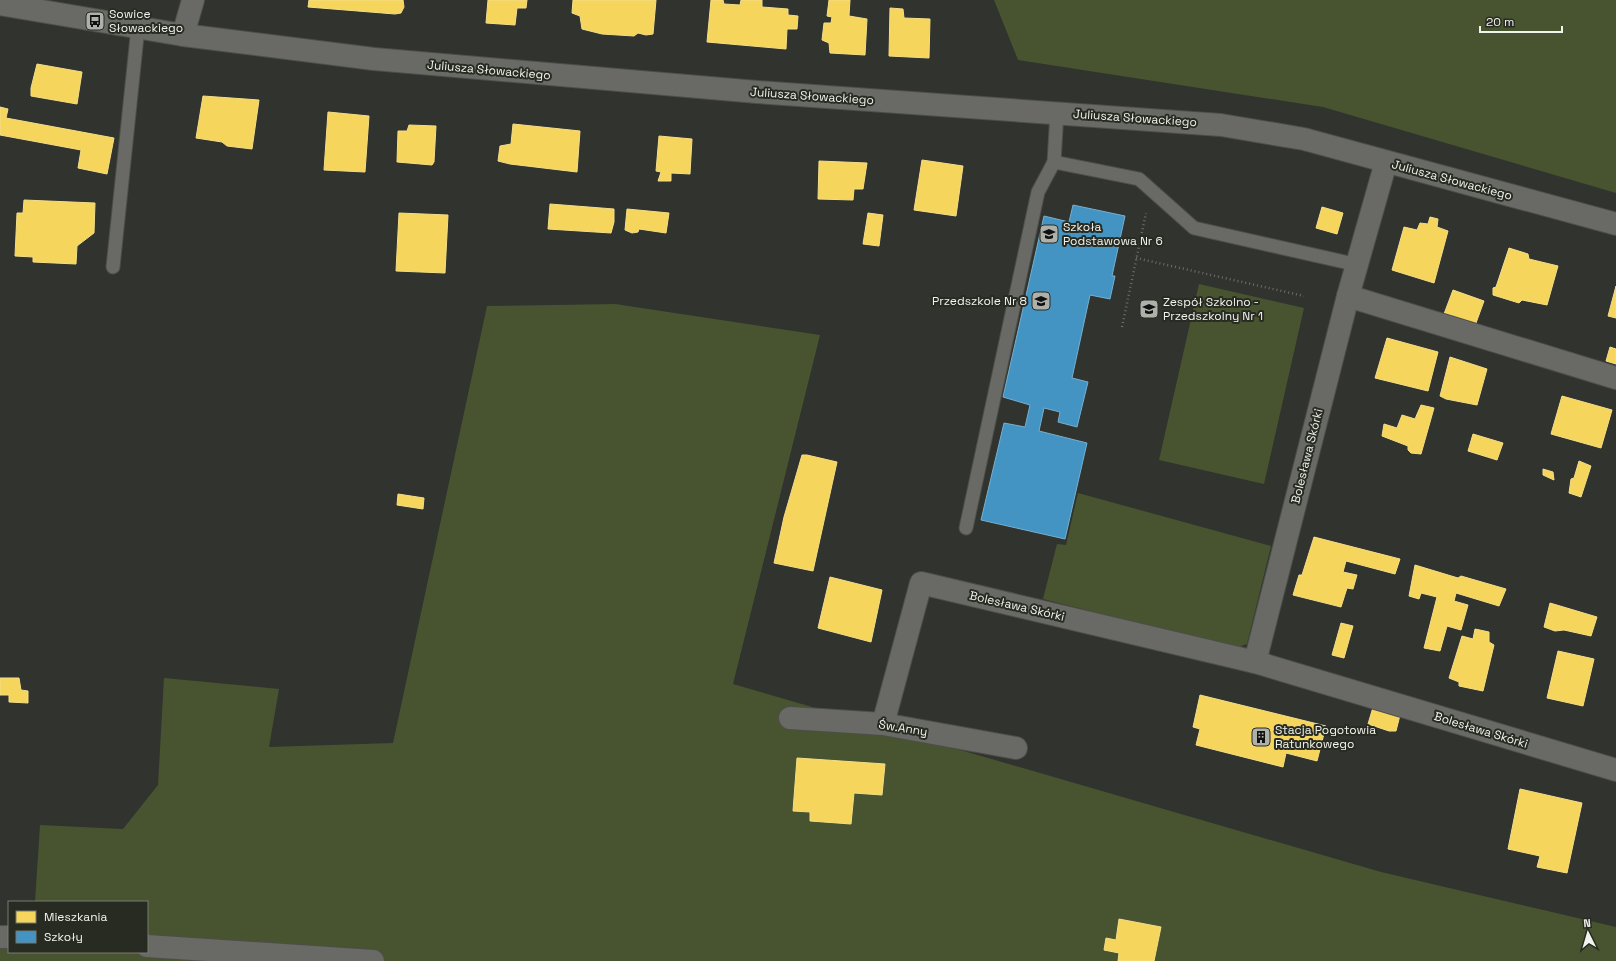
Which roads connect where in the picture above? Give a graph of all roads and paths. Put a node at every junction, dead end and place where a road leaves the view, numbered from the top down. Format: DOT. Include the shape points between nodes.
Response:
graph roads {
  1 [pos="193,0"];
  2 [pos="0,4"];
  3 [pos="138,28"];
  4 [pos="183,35"];
  5 [pos="1057,112"];
  6 [pos="1054,162"];
  7 [pos="1386,162"];
  8 [pos="1151,191"];
  9 [pos="1616,224"];
  10 [pos="1136,258"];
  11 [pos="1358,265"];
  12 [pos="113,267"];
  13 [pos="1304,296"];
  14 [pos="1348,296"];
  15 [pos="1122,327"];
  16 [pos="1616,378"];
  17 [pos="966,528"];
  18 [pos="1255,662"];
  19 [pos="790,718"];
  20 [pos="883,724"];
  21 [pos="1016,748"];
  22 [pos="1616,770"];
  23 [pos="148,946"];
  24 [pos="373,961"];
  1 -- 4 [label="street"];
  2 -- 3 [label="street, Juliusza Słowackiego"];
  3 -- 4 [label="street, Juliusza Słowackiego"];
  3 -- 12 [label="lane"];
  4 -- 5 [label="street, Juliusza Słowackiego" via="374,59 568,77"];
  5 -- 6 [label="lane"];
  5 -- 7 [label="street, Juliusza Słowackiego" via="1221,125 1304,139"];
  6 -- 8 [label="lane" via="1139,179"];
  6 -- 17 [label="lane" via="1038,192"];
  7 -- 9 [label="street, Juliusza Słowackiego"];
  7 -- 11 [label="street, Bolesława Skórki"];
  8 -- 10 [label="path"];
  8 -- 11 [label="lane" via="1194,228"];
  10 -- 13 [label="path"];
  10 -- 15 [label="path"];
  11 -- 14 [label="street, Bolesława Skórki"];
  14 -- 16 [label="street"];
  14 -- 18 [label="street, Bolesława Skórki"];
  18 -- 20 [label="street, Bolesława Skórki" via="921,583"];
  18 -- 22 [label="street, Bolesława Skórki"];
  19 -- 20 [label="street, Św.Anny"];
  20 -- 21 [label="street, Św.Anny"];
  23 -- 24 [label="street"];
}
